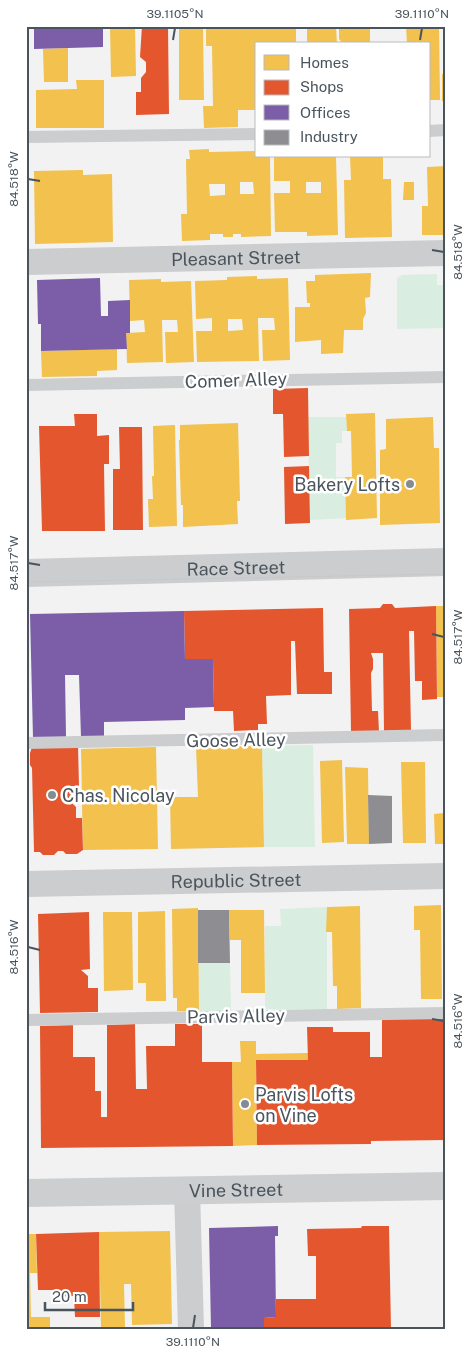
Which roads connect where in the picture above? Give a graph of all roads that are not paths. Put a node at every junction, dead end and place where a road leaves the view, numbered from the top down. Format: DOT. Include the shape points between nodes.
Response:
graph roads {
  1 [pos="430,130"];
  2 [pos="446,130"];
  3 [pos="255,134"];
  4 [pos="26,137"];
  5 [pos="446,253"];
  6 [pos="26,262"];
  7 [pos="446,377"];
  8 [pos="26,385"];
  9 [pos="446,562"];
  10 [pos="26,573"];
  11 [pos="446,735"];
  12 [pos="26,743"];
  13 [pos="446,876"];
  14 [pos="26,884"];
  15 [pos="446,1013"];
  16 [pos="26,1020"];
  17 [pos="446,1186"];
  18 [pos="187,1190"];
  19 [pos="26,1193"];
  20 [pos="190,1329"];
  1 -- 2 [label="lane"];
  3 -- 4 [label="lane"];
  5 -- 6 [label="street, Pleasant Street"];
  7 -- 8 [label="lane, Comer Alley"];
  9 -- 10 [label="street, Race Street"];
  11 -- 12 [label="lane, Goose Alley"];
  13 -- 14 [label="street, Republic Street"];
  15 -- 16 [label="lane, Parvis Alley"];
  17 -- 18 [label="main road, Vine Street"];
  18 -- 19 [label="main road, Vine Street"];
  18 -- 20 [label="street"];
}
